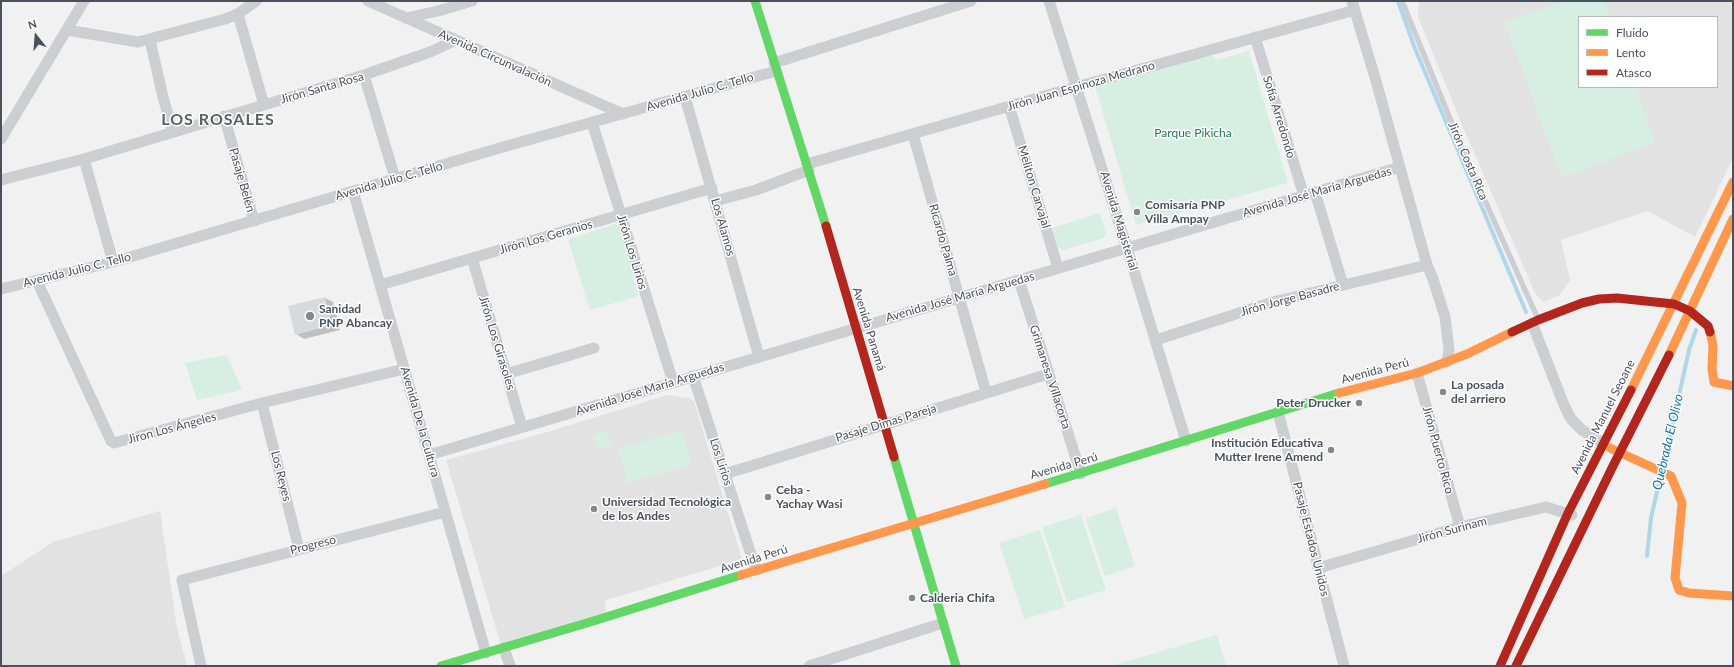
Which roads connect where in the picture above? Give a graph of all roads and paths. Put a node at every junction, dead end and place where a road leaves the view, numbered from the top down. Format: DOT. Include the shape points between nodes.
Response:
graph roads {
  1 [pos="84,1"];
  2 [pos="256,1"];
  3 [pos="368,1"];
  4 [pos="471,1"];
  5 [pos="755,1"];
  6 [pos="971,1"];
  7 [pos="1049,1"];
  8 [pos="1402,1"];
  9 [pos="1353,5"];
  10 [pos="238,14"];
  11 [pos="406,18"];
  12 [pos="68,30"];
  13 [pos="1255,37"];
  14 [pos="150,40"];
  15 [pos="456,40"];
  16 [pos="775,67"];
  17 [pos="364,75"];
  18 [pos="1076,87"];
  19 [pos="685,97"];
  20 [pos="264,105"];
  21 [pos="1009,106"];
  22 [pos="623,114"];
  23 [pos="224,116"];
  24 [pos="592,122"];
  25 [pos="173,132"];
  26 [pos="913,134"];
  27 [pos="1,139"];
  28 [pos="84,159"];
  29 [pos="808,167"];
  30 [pos="1400,167"];
  31 [pos="395,178"];
  32 [pos="1,180"];
  33 [pos="1733,182"];
  34 [pos="712,188"];
  35 [pos="353,191"];
  36 [pos="1315,192"];
  37 [pos="1304,196"];
  38 [pos="715,201"];
  39 [pos="620,215"];
  40 [pos="1733,219"];
  41 [pos="254,221"];
  42 [pos="1128,248"];
  43 [pos="472,258"];
  44 [pos="113,262"];
  45 [pos="1427,264"];
  46 [pos="1058,268"];
  47 [pos="1019,280"];
  48 [pos="37,281"];
  49 [pos="380,285"];
  50 [pos="1343,285"];
  51 [pos="1,289"];
  52 [pos="960,297"];
  53 [pos="1674,304"];
  54 [pos="1690,311"];
  55 [pos="1535,321"];
  56 [pos="856,328"];
  57 [pos="1156,340"];
  58 [pos="594,348"];
  59 [pos="759,357"];
  60 [pos="1447,362"];
  61 [pos="404,369"];
  62 [pos="1417,373"];
  63 [pos="506,374"];
  64 [pos="1048,374"];
  65 [pos="693,376"];
  66 [pos="673,382"];
  67 [pos="1733,386"];
  68 [pos="986,392"];
  69 [pos="262,403"];
  70 [pos="1278,412"];
  71 [pos="885,424"];
  72 [pos="522,427"];
  73 [pos="1186,441"];
  74 [pos="1604,444"];
  75 [pos="1620,453"];
  76 [pos="429,454"];
  77 [pos="725,474"];
  78 [pos="1080,474"];
  79 [pos="445,512"];
  80 [pos="1568,513"];
  81 [pos="1586,522"];
  82 [pos="915,523"];
  83 [pos="1460,527"];
  84 [pos="299,549"];
  85 [pos="1318,568"];
  86 [pos="756,570"];
  87 [pos="1733,596"];
  88 [pos="943,623"];
  89 [pos="504,648"];
  90 [pos="486,653"];
  91 [pos="201,666"];
  92 [pos="441,666"];
  93 [pos="510,666"];
  94 [pos="809,666"];
  95 [pos="956,666"];
  96 [pos="1344,666"];
  97 [pos="1500,666"];
  98 [pos="1516,666"];
  1 -- 12 [label="street"];
  2 -- 10 [label="street"];
  3 -- 11 [label="street, Avenida Circunvalación"];
  4 -- 11 [label="street"];
  5 -- 16 [label="main road, Avenida Panamá"];
  6 -- 16 [label="street, Avenida Julio C. Tello"];
  7 -- 18 [label="street, Avenida Magisterial"];
  8 -- 55 [label="lane, Jirón Costa Rica"];
  9 -- 13 [label="street, Jirón Juan Espinoza Medrano"];
  9 -- 30 [label="street"];
  10 -- 14 [label="street"];
  10 -- 20 [label="street"];
  11 -- 15 [label="street, Avenida Circunvalación"];
  12 -- 14 [label="street" via="138,42"];
  12 -- 27 [label="street"];
  13 -- 18 [label="street, Jirón Juan Espinoza Medrano"];
  13 -- 37 [label="street, Sofía Arredondo"];
  14 -- 25 [label="street"];
  15 -- 17 [label="street, Jirón Santa Rosa"];
  15 -- 22 [label="street, Avenida Circunvalación"];
  16 -- 19 [label="street, Avenida Julio C. Tello"];
  16 -- 29 [label="main road, Avenida Panamá"];
  17 -- 20 [label="street, Jirón Santa Rosa"];
  17 -- 31 [label="street"];
  18 -- 21 [label="street, Jirón Juan Espinoza Medrano"];
  18 -- 42 [label="street, Avenida Magisterial"];
  19 -- 22 [label="street, Avenida Julio C. Tello"];
  19 -- 34 [label="street, Los Alamos"];
  20 -- 23 [label="street, Jirón Santa Rosa"];
  21 -- 26 [label="street, Jirón Juan Espinoza Medrano"];
  21 -- 46 [label="street, Meliton Carvajal"];
  22 -- 24 [label="street, Avenida Julio C. Tello"];
  23 -- 25 [label="street, Jirón Santa Rosa"];
  23 -- 41 [label="street, Pasaje Belén"];
  24 -- 31 [label="street, Avenida Julio C. Tello"];
  24 -- 39 [label="street, Jirón Los Lirios"];
  25 -- 28 [label="street, Jirón Santa Rosa"];
  26 -- 29 [label="street, Jirón Juan Espinoza Medrano"];
  26 -- 52 [label="street, Ricardo Palma"];
  28 -- 32 [label="street, Jirón Santa Rosa"];
  28 -- 44 [label="street"];
  29 -- 38 [label="street" via="756,190"];
  29 -- 56 [label="main road, Avenida Panamá"];
  30 -- 36 [label="street, Avenida José María Arguedas"];
  30 -- 45 [label="street"];
  31 -- 35 [label="street, Avenida Julio C. Tello"];
  33 -- 53 [label="main road, Avenida Manuel Seoane"];
  34 -- 38 [label="street, Los Alamos"];
  34 -- 39 [label="street, Jirón Los Geranios"];
  35 -- 41 [label="street, Avenida Julio C. Tello"];
  35 -- 49 [label="street, Avenida De la Cultura"];
  36 -- 37 [label="street, Avenida José María Arguedas"];
  36 -- 50 [label="street"];
  37 -- 42 [label="street, Avenida José María Arguedas"];
  38 -- 59 [label="street, Los Alamos"];
  39 -- 43 [label="street, Jirón Los Geranios"];
  39 -- 66 [label="street, Jirón Los Lirios"];
  40 -- 54 [label="main road"];
  41 -- 44 [label="street, Avenida Julio C. Tello"];
  42 -- 46 [label="street, Avenida José María Arguedas"];
  42 -- 57 [label="street, Avenida Magisterial"];
  43 -- 49 [label="street, Jirón Los Geranios"];
  43 -- 63 [label="street, Jirón Los Girasoles"];
  44 -- 48 [label="street, Avenida Julio C. Tello"];
  45 -- 50 [label="street, Jirón Jorge Basadre"];
  45 -- 60 [label="street" via="1445,317 1449,350"];
  46 -- 47 [label="street, Avenida José María Arguedas"];
  47 -- 52 [label="street, Avenida José María Arguedas"];
  47 -- 64 [label="street, Grimanesa Villacorta"];
  48 -- 51 [label="street, Avenida Julio C. Tello"];
  48 -- 69 [label="street, Jiron Los Ángeles" via="111,441 118,442"];
  49 -- 61 [label="street, Avenida De la Cultura"];
  50 -- 57 [label="street, Jirón Jorge Basadre" via="1273,302"];
  52 -- 56 [label="street, Avenida José María Arguedas"];
  52 -- 68 [label="street, Ricardo Palma"];
  53 -- 54 [label="main road, Avenida Perú"];
  53 -- 55 [label="main road, Avenida Perú" via="1638,299 1599,299"];
  53 -- 74 [label="main road, Avenida Manuel Seoane"];
  54 -- 67 [label="main road, Avenida Perú" via="1708,326 1713,345 1714,382"];
  54 -- 75 [label="main road"];
  55 -- 60 [label="main road, Avenida Perú"];
  55 -- 74 [label="street, Jirón Costa Rica" via="1571,419 1582,430"];
  56 -- 59 [label="street, Avenida José María Arguedas"];
  56 -- 71 [label="main road, Avenida Panamá"];
  57 -- 73 [label="street, Avenida Magisterial"];
  58 -- 63 [label="street"];
  59 -- 65 [label="street, Avenida José María Arguedas"];
  60 -- 62 [label="main road, Avenida Perú"];
  61 -- 69 [label="street, Jiron Los Ángeles"];
  61 -- 76 [label="street, Avenida De la Cultura"];
  62 -- 70 [label="main road, Avenida Perú"];
  62 -- 83 [label="street, Jirón Puerto Rico"];
  63 -- 72 [label="street, Jirón Los Girasoles"];
  64 -- 68 [label="street, Pasaje Dimas Pareja"];
  64 -- 78 [label="street, Grimanesa Villacorta"];
  65 -- 66 [label="street, Avenida José María Arguedas"];
  65 -- 77 [label="street, Los Lirios"];
  66 -- 72 [label="street, Avenida José María Arguedas"];
  68 -- 71 [label="street, Pasaje Dimas Pareja"];
  69 -- 84 [label="street, Los Reyes"];
  70 -- 73 [label="main road, Avenida Perú"];
  70 -- 85 [label="street, Pasaje Estados Unidos"];
  71 -- 77 [label="street, Pasaje Dimas Pareja"];
  71 -- 82 [label="main road, Avenida Panamá"];
  72 -- 76 [label="street, Avenida José María Arguedas"];
  73 -- 78 [label="main road, Avenida Perú"];
  74 -- 75 [label="main road"];
  74 -- 80 [label="main road, Avenida Manuel Seoane"];
  75 -- 81 [label="main road"];
  75 -- 87 [label="main road" via="1671,476 1682,503 1675,578 1679,590"];
  76 -- 79 [label="street, Avenida De la Cultura"];
  77 -- 86 [label="street, Los Lirios"];
  78 -- 82 [label="main road, Avenida Perú"];
  79 -- 84 [label="street, Progreso"];
  79 -- 90 [label="street, Avenida De la Cultura"];
  80 -- 81 [label="street, Jirón Surinam"];
  80 -- 83 [label="street, Jirón Surinam" via="1546,507"];
  80 -- 97 [label="main road, Avenida Manuel Seoane"];
  81 -- 98 [label="main road"];
  82 -- 86 [label="main road, Avenida Perú"];
  82 -- 88 [label="main road, Avenida Panamá"];
  83 -- 85 [label="street, Jirón Surinam"];
  84 -- 91 [label="street, Progreso" via="182,580"];
  85 -- 96 [label="street, Pasaje Estados Unidos"];
  86 -- 89 [label="main road, Avenida Perú"];
  88 -- 94 [label="street"];
  88 -- 95 [label="main road, Avenida Panamá"];
  89 -- 90 [label="main road, Avenida Perú"];
  89 -- 93 [label="street"];
  90 -- 92 [label="main road, Avenida Perú"];
}
